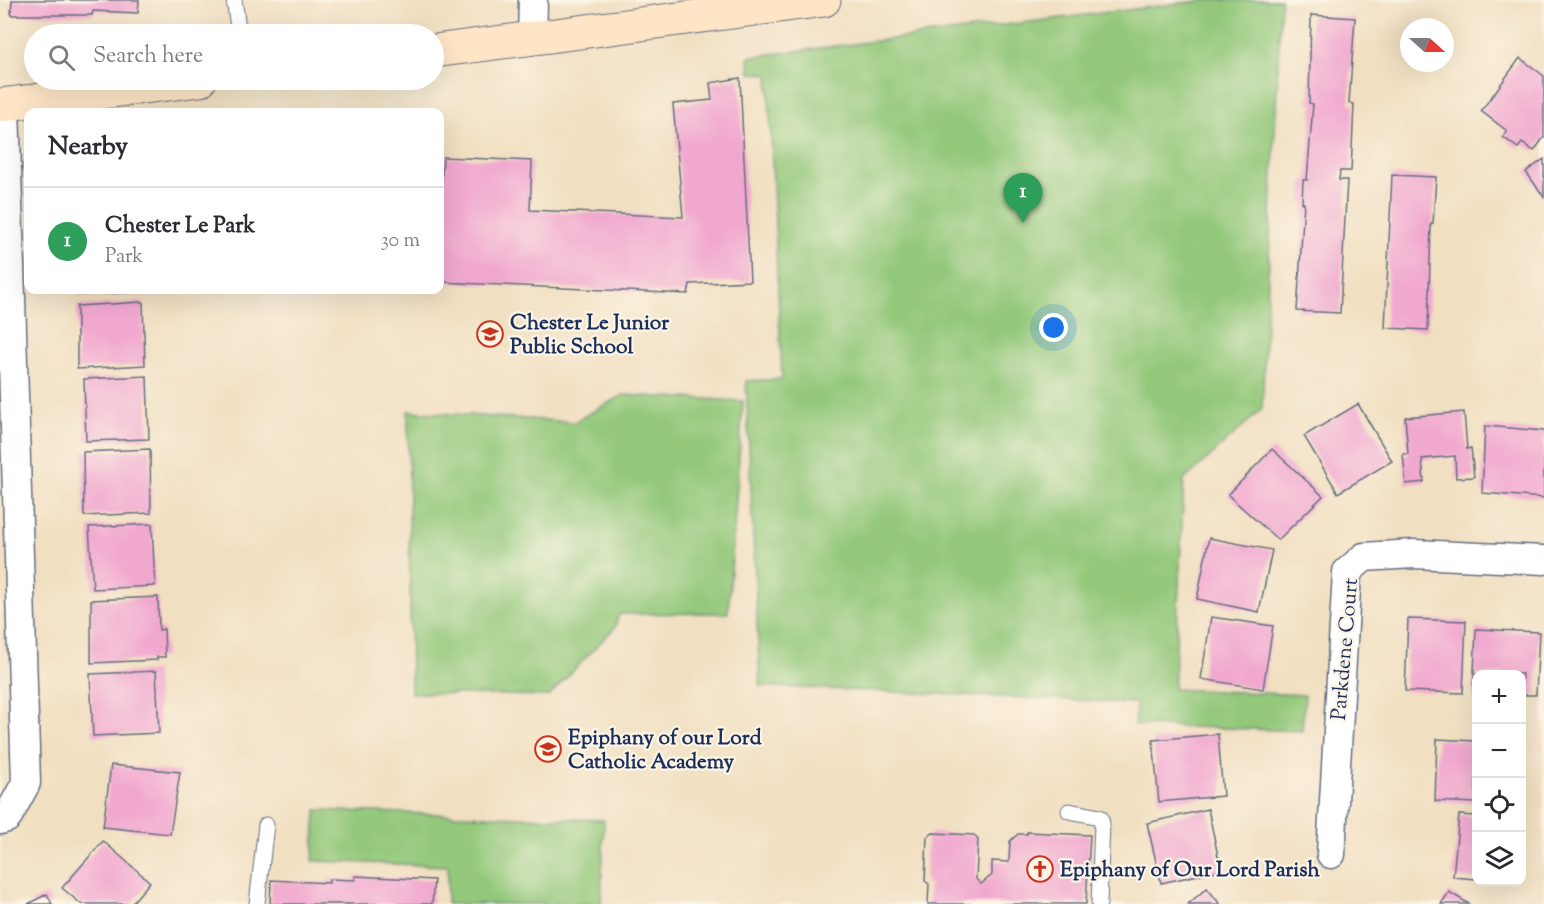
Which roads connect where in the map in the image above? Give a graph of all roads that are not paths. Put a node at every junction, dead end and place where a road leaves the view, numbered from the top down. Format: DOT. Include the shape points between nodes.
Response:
graph roads {
  1 [pos="234,0"];
  2 [pos="533,0"];
  3 [pos="824,0"];
  4 [pos="238,24"];
  5 [pos="532,39"];
  6 [pos="444,50"];
  7 [pos="121,90"];
  8 [pos="3,105"];
  9 [pos="1544,560"];
  10 [pos="1069,811"];
  11 [pos="0,820"];
  12 [pos="266,825"];
  13 [pos="1331,854"];
  14 [pos="257,904"];
  15 [pos="1099,904"];
  1 -- 4 [label="lane"];
  2 -- 5 [label="street"];
  3 -- 5 [label="street"];
  5 -- 6 [label="street"];
  7 -- 8 [label="street"];
  8 -- 11 [label="street" via="26,783 7,818"];
  9 -- 13 [label="street, Parkdene Court" via="1364,557 1347,572"];
  10 -- 15 [label="lane" via="1100,817 1102,823"];
  12 -- 14 [label="lane"];
}
